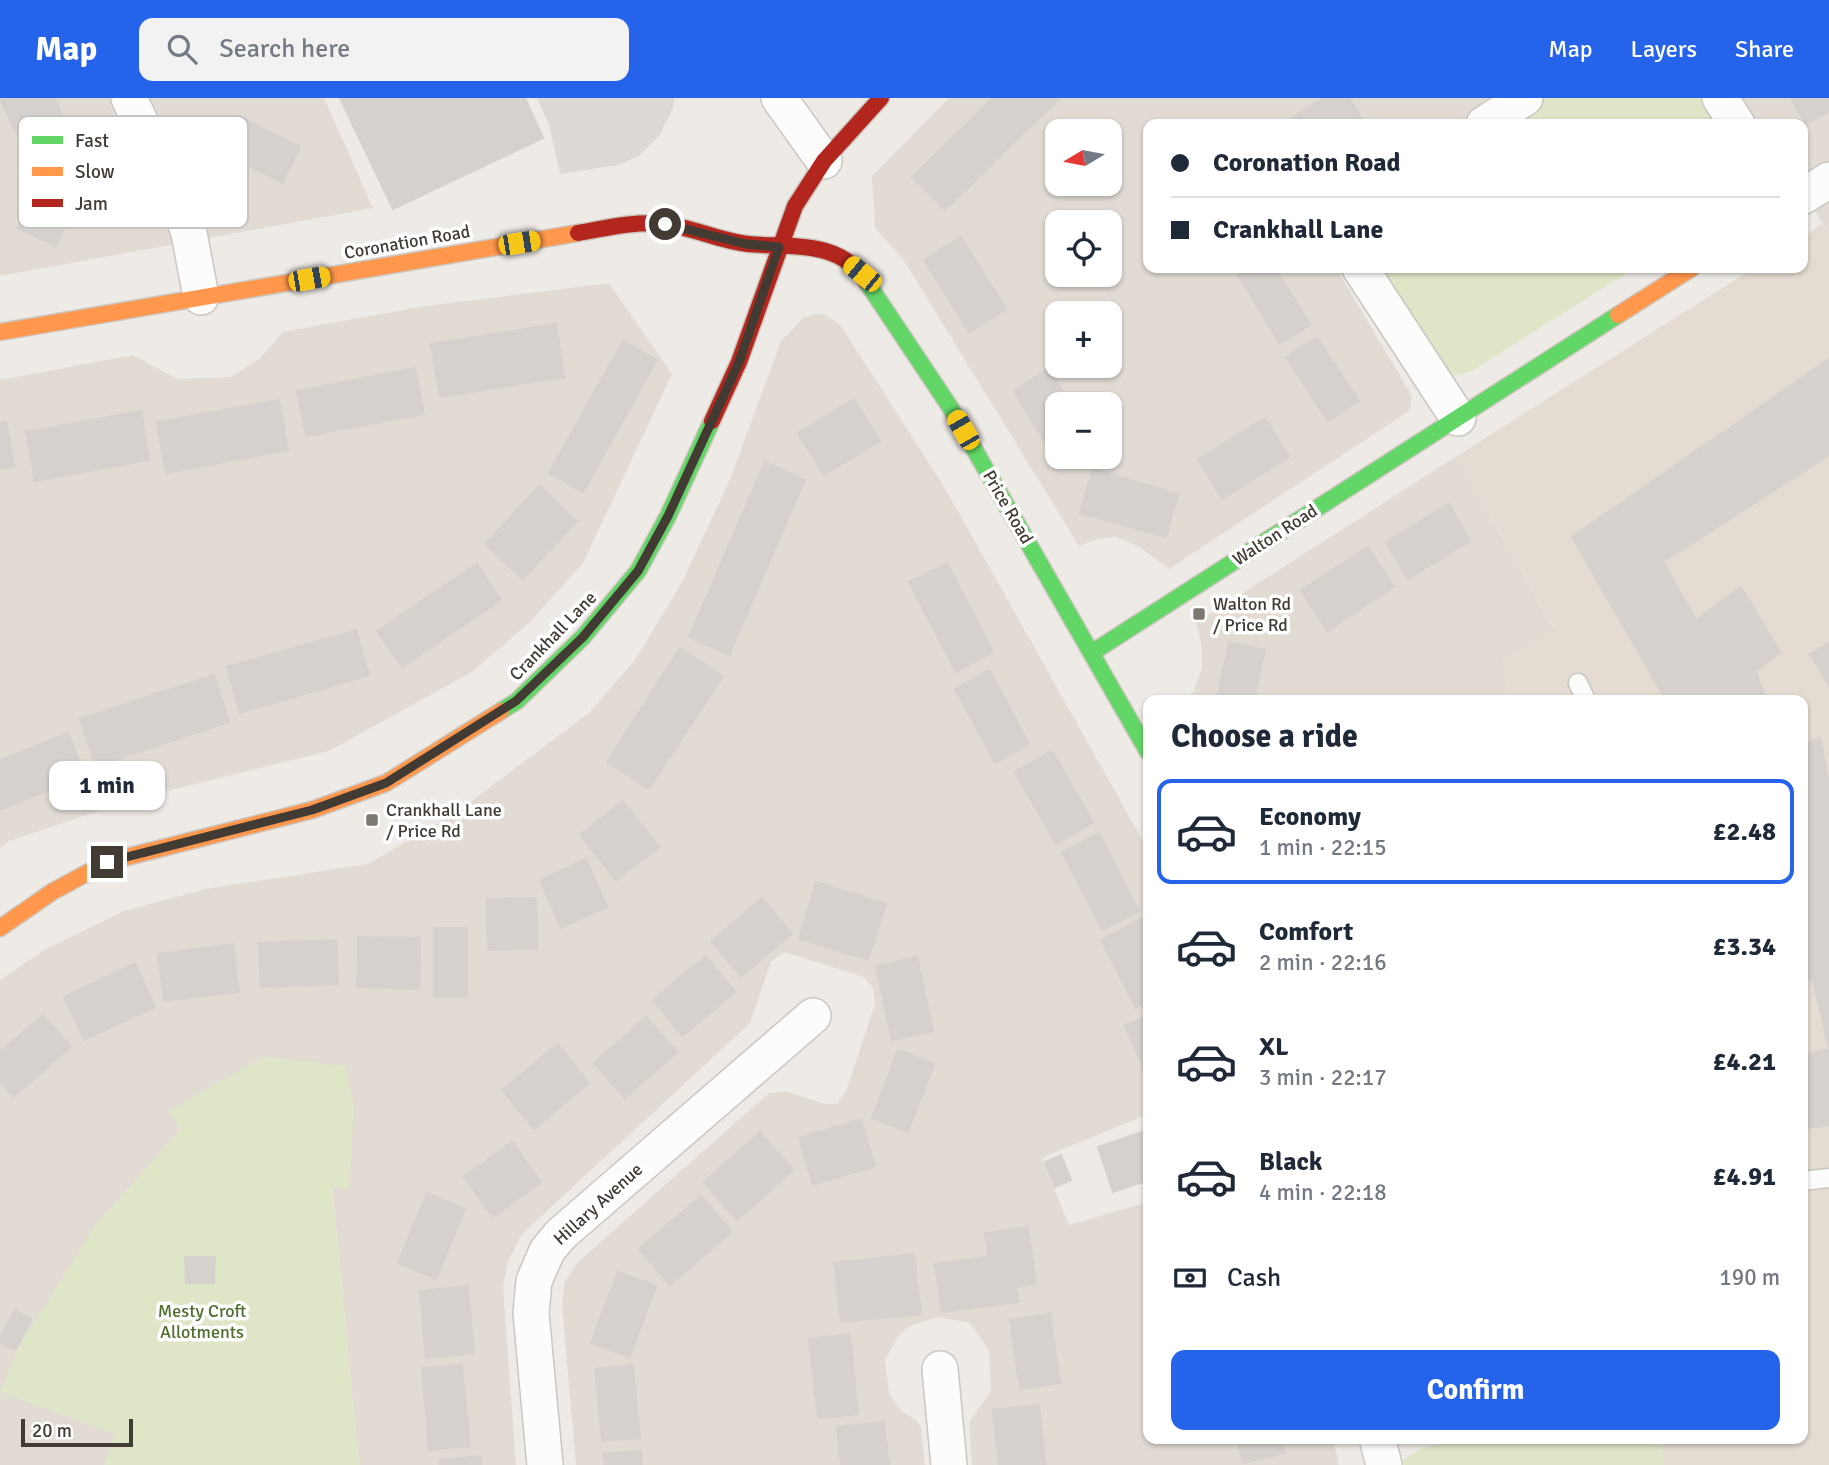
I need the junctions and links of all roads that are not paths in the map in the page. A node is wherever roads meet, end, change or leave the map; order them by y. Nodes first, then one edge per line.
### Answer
1 (129, 98) edge
2 (779, 98) edge
3 (881, 98) edge
4 (1525, 98) edge
5 (1720, 98) edge
6 (137, 116) edge
7 (1492, 119) edge
8 (1734, 119) edge
9 (824, 162) junction
10 (1829, 180) edge
11 (1808, 193) edge
12 (187, 228) edge
13 (779, 247) junction
14 (1363, 273) edge
15 (1684, 273) edge
16 (201, 297) junction
17 (0, 332) edge
18 (1458, 418) junction
19 (1093, 652) junction
20 (1578, 682) dead end
21 (1584, 695) edge
22 (1143, 743) edge
23 (0, 928) edge
24 (813, 1016) dead end
25 (1829, 1178) edge
26 (1808, 1180) edge
27 (940, 1369) dead end
28 (1379, 1444) edge
29 (545, 1465) edge
30 (949, 1465) edge
31 (1384, 1465) edge

1 - 6 street
2 - 9 street
3 - 9 street, Crankhall Lane
4 - 7 street
5 - 8 street
9 - 13 street, Crankhall Lane
10 - 11 street
12 - 16 street
13 - 16 street, Coronation Road
13 - 19 street, Price Road
13 - 23 street, Crankhall Lane
14 - 18 street
15 - 18 street, Walton Road
16 - 17 street, Coronation Road
18 - 19 street, Walton Road
19 - 22 street, Price Road
20 - 21 lane
24 - 29 street, Hillary Avenue
25 - 26 lane
27 - 30 street
28 - 31 street

